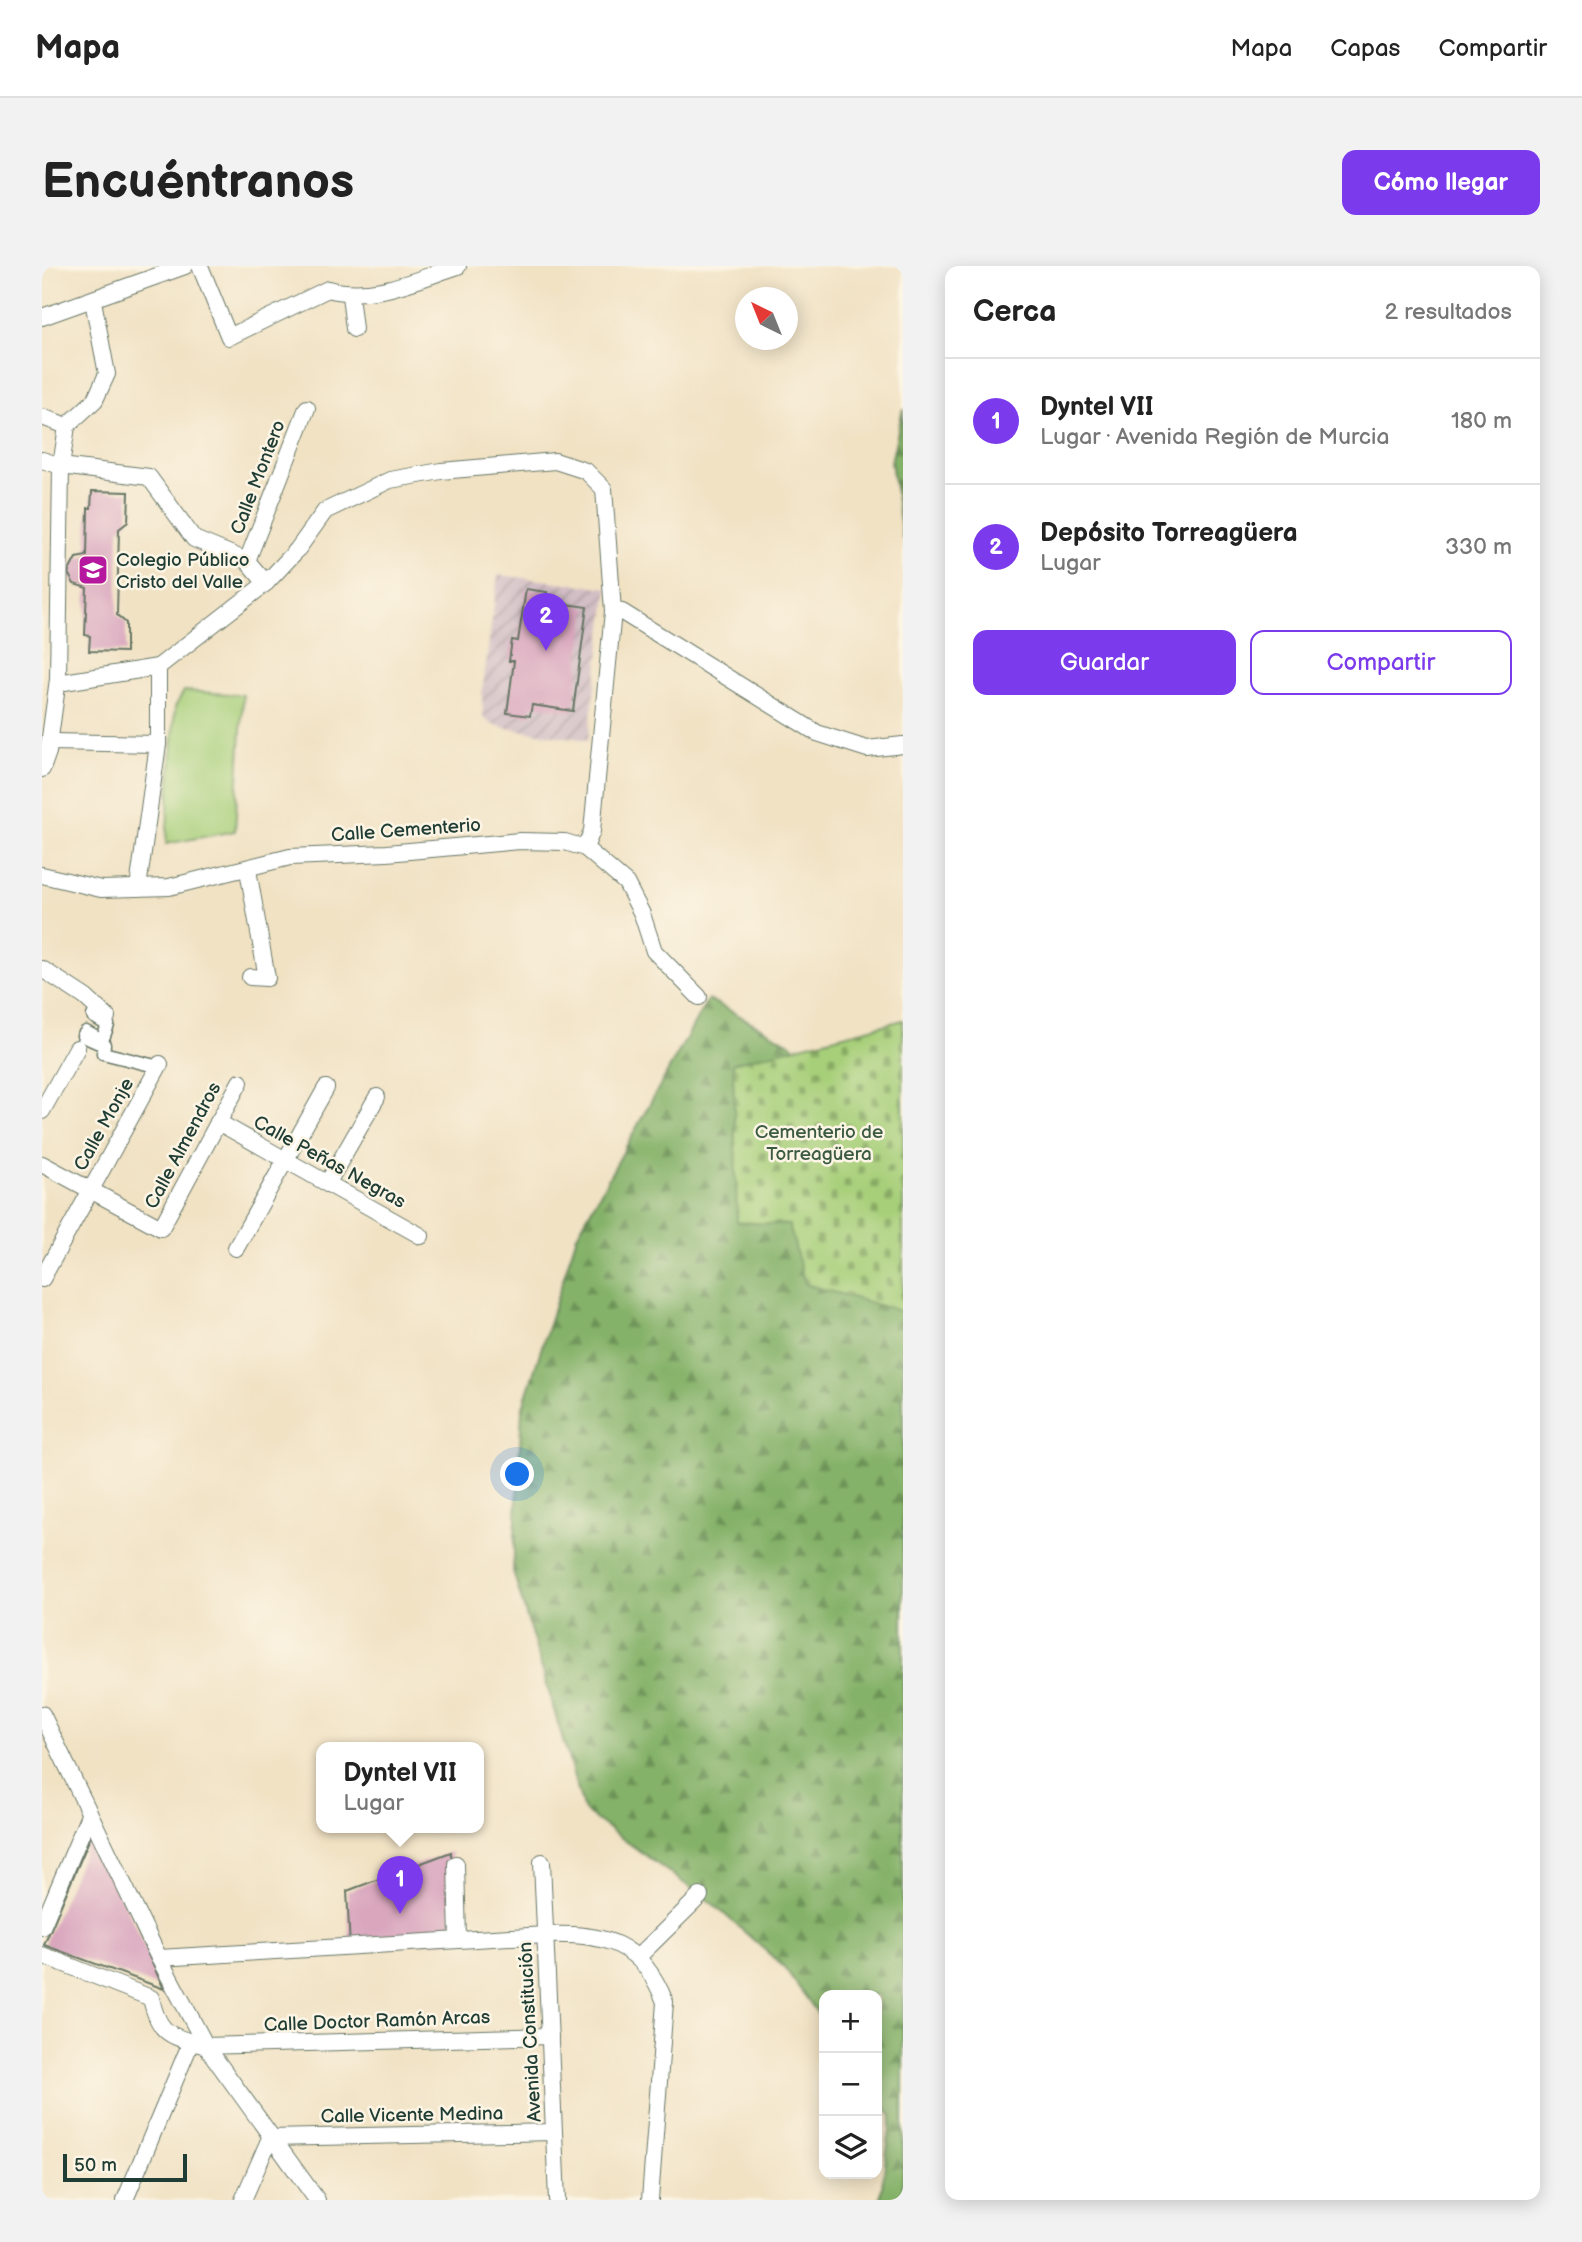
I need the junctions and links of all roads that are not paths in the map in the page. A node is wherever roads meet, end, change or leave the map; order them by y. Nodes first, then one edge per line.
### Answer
1 (185, 266) edge
2 (200, 266) edge
3 (458, 266) edge
4 (350, 295) junction
5 (93, 301) junction
6 (42, 317) edge
7 (354, 329) dead end
8 (307, 408) dead end
9 (42, 417) edge
10 (66, 426) junction
11 (42, 460) edge
12 (61, 466) junction
13 (247, 561) junction
14 (266, 583) junction
15 (613, 611) junction
16 (59, 621) junction
17 (42, 623) edge
18 (159, 667) junction
19 (58, 682) junction
20 (50, 742) junction
21 (158, 744) junction
22 (903, 745) edge
23 (42, 769) edge
24 (585, 848) junction
25 (248, 870) junction
26 (42, 875) edge
27 (138, 888) junction
28 (42, 969) edge
29 (250, 977) dead end
30 (699, 997) dead end
31 (107, 1017) joint
32 (77, 1048) dead end
33 (160, 1065) joint
34 (240, 1082) dead end
35 (326, 1087) dead end
36 (377, 1097) dead end
37 (42, 1111) edge
38 (218, 1122) junction
39 (286, 1160) junction
40 (42, 1164) edge
41 (327, 1184) junction
42 (91, 1190) junction
43 (421, 1236) dead end
44 (236, 1248) dead end
45 (42, 1279) edge
46 (42, 1714) edge
47 (89, 1815) junction
48 (542, 1862) dead end
49 (456, 1864) dead end
50 (701, 1896) dead end
51 (42, 1927) edge
52 (545, 1935) junction
53 (458, 1940) junction
54 (42, 1955) edge
55 (638, 1957) junction
56 (159, 1958) junction
57 (550, 2036) junction
58 (198, 2044) junction
59 (554, 2132) junction
60 (270, 2138) junction
61 (125, 2200) edge
62 (243, 2200) edge
63 (317, 2200) edge
64 (557, 2200) edge
65 (650, 2200) edge

1 - 5 street
2 - 4 street
3 - 4 street
4 - 7 street
5 - 6 street
5 - 10 street
8 - 13 street, Calle Montero
9 - 10 street
10 - 12 street
11 - 12 street
12 - 13 street
12 - 16 street
13 - 14 street
14 - 15 street
14 - 18 street
15 - 22 street
15 - 24 street
16 - 17 street
16 - 19 street
18 - 19 street
18 - 21 street
19 - 20 street
20 - 21 street
20 - 23 street
21 - 27 street
24 - 25 street, Calle Cementerio
24 - 30 street
25 - 27 street, Calle Cementerio
25 - 29 street
26 - 27 street, Calle Cementerio
28 - 31 street
31 - 33 street
32 - 37 street
33 - 42 street, Calle Monje
34 - 38 street, Calle Almendros
35 - 39 street
36 - 41 street
38 - 39 street, Calle Peñas Negras
38 - 42 street, Calle Almendros
39 - 41 street, Calle Peñas Negras
39 - 44 street
40 - 42 street
41 - 43 street, Calle Peñas Negras
42 - 45 street, Calle Monje
46 - 47 street
47 - 51 street
47 - 56 street
48 - 52 street, Avenida Constitución
49 - 53 street
50 - 55 street
52 - 53 street
52 - 55 street
52 - 57 street, Avenida Constitución
53 - 56 street
54 - 58 street
55 - 65 street
56 - 58 street
57 - 58 street, Calle Doctor Ramón Arcas
57 - 59 street, Avenida Constitución
58 - 60 street
58 - 61 street
59 - 60 street, Calle Vicente Medina
59 - 64 street, Avenida Constitución
60 - 62 street
60 - 63 street

